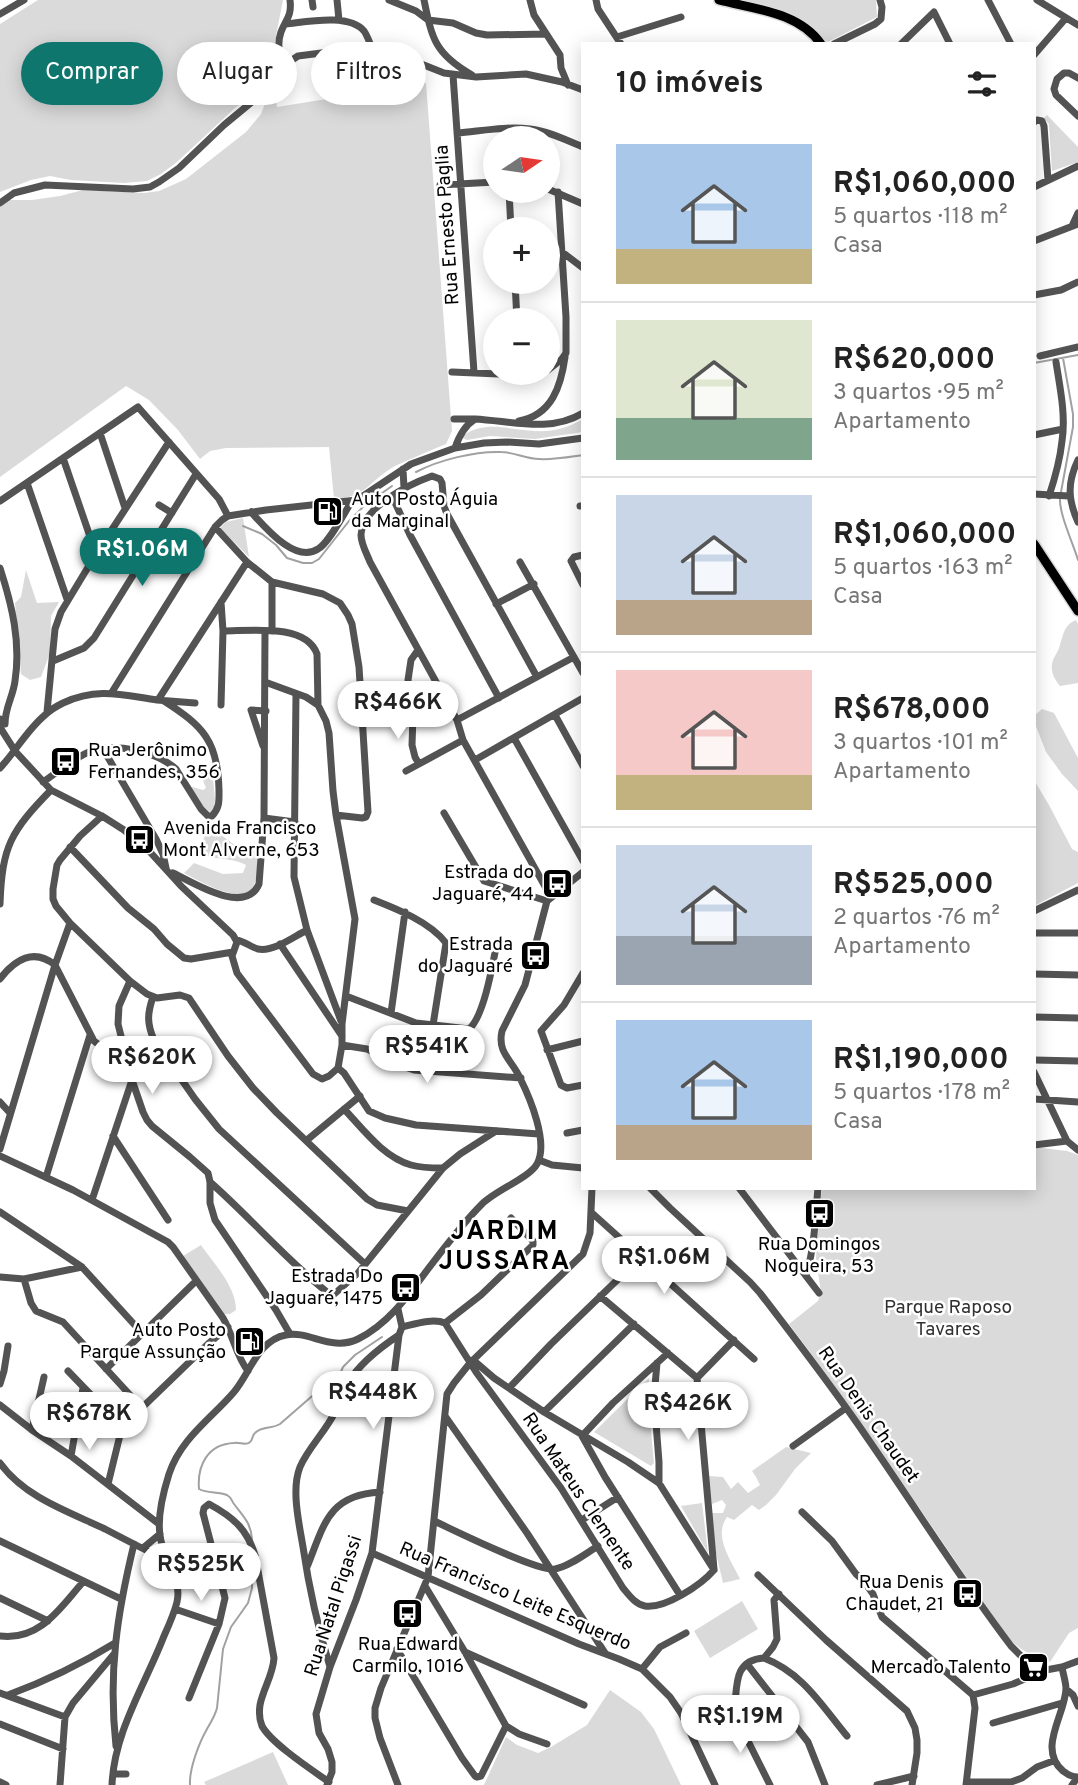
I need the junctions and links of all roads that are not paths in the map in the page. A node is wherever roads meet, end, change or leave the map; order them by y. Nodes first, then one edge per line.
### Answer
1 (24, 0) edge
2 (290, 0) edge
3 (337, 0) edge
4 (389, 0) edge
5 (424, 0) edge
6 (530, 0) edge
7 (596, 0) edge
8 (719, 0) edge
9 (880, 0) edge
10 (988, 0) edge
11 (1037, 0) edge
12 (0, 14) edge
13 (681, 17) dead end
14 (1066, 18) junction
15 (339, 20) junction
16 (428, 20) junction
17 (286, 24) junction
18 (1078, 25) edge
19 (546, 34) junction
20 (619, 41) edge
21 (279, 42) edge
22 (369, 42) edge
23 (819, 42) edge
24 (838, 42) edge
25 (903, 42) edge
26 (949, 42) edge
27 (1010, 42) edge
28 (1036, 53) edge
29 (426, 66) edge
30 (453, 75) junction
31 (475, 77) junction
32 (1078, 78) edge
33 (568, 85) junction
34 (581, 89) edge
35 (248, 105) edge
36 (1078, 116) edge
37 (1036, 121) edge
38 (457, 133) junction
39 (581, 146) edge
40 (1078, 166) edge
41 (1048, 180) junction
42 (483, 183) edge
43 (461, 184) junction
44 (440, 185) dead end
45 (1036, 186) edge
46 (560, 193) edge
47 (0, 203) edge
48 (559, 203) edge
49 (581, 203) edge
50 (1078, 213) edge
51 (1075, 225) edge
52 (1036, 240) edge
53 (562, 251) junction
54 (581, 266) edge
55 (1078, 282) edge
56 (1036, 295) edge
57 (1078, 347) edge
58 (566, 352) junction
59 (1040, 356) dead end
60 (560, 360) edge
61 (1056, 362) dead end
62 (452, 372) dead end
63 (474, 372) junction
64 (483, 372) edge
65 (581, 413) edge
66 (454, 419) dead end
67 (475, 419) junction
68 (512, 422) junction
69 (1063, 429) junction
70 (100, 433) junction
71 (1036, 435) edge
72 (581, 438) edge
73 (169, 442) junction
74 (455, 448) junction
75 (63, 458) junction
76 (1078, 460) edge
77 (403, 472) junction
78 (196, 474) junction
79 (27, 483) junction
80 (404, 486) junction
81 (1036, 495) edge
82 (393, 496) junction
83 (1060, 496) junction
84 (0, 501) edge
85 (352, 501) junction
86 (159, 505) dead end
87 (125, 508) junction
88 (251, 512) junction
89 (172, 513) junction
90 (228, 516) junction
91 (1078, 522) edge
92 (215, 527) junction
93 (1036, 547) edge
94 (96, 554) junction
95 (581, 556) edge
96 (247, 562) junction
97 (522, 565) dead end
98 (0, 568) edge
99 (2, 579) edge
100 (581, 581) edge
101 (272, 582) junction
102 (534, 584) junction
103 (67, 599) junction
104 (221, 602) junction
105 (496, 604) junction
106 (1078, 611) edge
107 (223, 631) junction
108 (269, 631) junction
109 (418, 650) junction
110 (574, 657) junction
111 (53, 661) junction
112 (581, 669) edge
113 (537, 677) junction
114 (265, 682) junction
115 (112, 692) junction
116 (296, 694) junction
117 (499, 698) junction
118 (581, 699) edge
119 (161, 700) junction
120 (195, 704) dead end
121 (221, 705) dead end
122 (318, 705) junction
123 (265, 711) junction
124 (47, 712) junction
125 (1, 715) edge
126 (555, 715) junction
127 (457, 720) junction
128 (2, 736) edge
129 (514, 738) junction
130 (463, 740) junction
131 (103, 749) junction
132 (15, 751) junction
133 (265, 753) junction
134 (475, 760) junction
135 (581, 762) edge
136 (419, 764) junction
137 (0, 768) edge
138 (406, 771) dead end
139 (43, 782) junction
140 (51, 790) junction
141 (444, 813) dead end
142 (336, 815) junction
143 (102, 816) junction
144 (264, 818) junction
145 (295, 822) junction
146 (70, 847) junction
147 (581, 857) edge
148 (167, 871) junction
149 (581, 874) edge
150 (1078, 890) edge
151 (549, 899) junction
152 (374, 900) dead end
153 (0, 904) edge
154 (1036, 910) edge
155 (405, 912) junction
156 (70, 923) junction
157 (307, 930) junction
158 (1036, 933) edge
159 (1078, 933) edge
160 (236, 940) junction
161 (497, 942) dead end
162 (280, 944) junction
163 (233, 952) junction
164 (55, 965) junction
165 (1036, 972) edge
166 (1078, 975) edge
167 (581, 976) edge
168 (0, 978) edge
169 (130, 981) junction
170 (346, 996) junction
171 (153, 997) junction
172 (391, 1013) junction
173 (1036, 1017) edge
174 (1078, 1018) edge
175 (342, 1024) junction
176 (433, 1025) junction
177 (90, 1035) junction
178 (342, 1036) junction
179 (581, 1042) edge
180 (342, 1045) junction
181 (124, 1050) junction
182 (547, 1050) junction
183 (1036, 1060) edge
184 (1078, 1061) edge
185 (338, 1068) junction
186 (428, 1071) junction
187 (1036, 1076) edge
188 (520, 1078) junction
189 (132, 1080) junction
190 (581, 1085) edge
191 (360, 1096) junction
192 (1036, 1099) edge
193 (1048, 1100) junction
194 (0, 1102) edge
195 (1078, 1102) edge
196 (344, 1109) junction
197 (10, 1112) junction
198 (581, 1130) edge
199 (496, 1131) junction
200 (566, 1133) dead end
201 (539, 1134) junction
202 (113, 1136) junction
203 (307, 1140) junction
204 (1067, 1140) junction
205 (1036, 1145) edge
206 (0, 1149) edge
207 (1078, 1150) edge
208 (0, 1156) edge
209 (539, 1160) junction
210 (443, 1168) junction
211 (581, 1168) edge
212 (46, 1177) junction
213 (210, 1182) junction
214 (592, 1190) edge
215 (652, 1190) edge
216 (741, 1190) edge
217 (816, 1190) edge
218 (92, 1200) junction
219 (408, 1211) junction
220 (0, 1212) edge
221 (592, 1213) junction
222 (511, 1217) dead end
223 (168, 1220) dead end
224 (641, 1257) junction
225 (365, 1264) junction
226 (82, 1267) junction
227 (806, 1275) junction
228 (0, 1277) edge
229 (24, 1279) junction
230 (196, 1281) junction
231 (819, 1293) dead end
232 (600, 1296) junction
233 (398, 1309) junction
234 (445, 1323) junction
235 (634, 1324) junction
236 (228, 1327) junction
237 (400, 1331) junction
238 (142, 1334) junction
239 (290, 1334) junction
240 (734, 1340) junction
241 (8, 1346) dead end
242 (668, 1353) junction
243 (754, 1359) dead end
244 (472, 1362) junction
245 (657, 1363) junction
246 (106, 1368) junction
247 (68, 1371) dead end
248 (248, 1371) junction
249 (44, 1377) dead end
250 (697, 1378) junction
251 (0, 1384) edge
252 (507, 1387) junction
253 (83, 1388) junction
254 (494, 1398) junction
255 (0, 1405) edge
256 (142, 1408) junction
257 (846, 1408) junction
258 (544, 1412) junction
259 (445, 1416) junction
260 (122, 1427) junction
261 (32, 1430) junction
262 (582, 1436) junction
263 (793, 1446) dead end
264 (71, 1456) junction
265 (0, 1463) edge
266 (659, 1483) junction
267 (108, 1484) junction
268 (380, 1493) junction
269 (618, 1497) junction
270 (802, 1511) dead end
271 (582, 1520) junction
272 (434, 1521) junction
273 (159, 1524) junction
274 (160, 1534) junction
275 (0, 1541) edge
276 (134, 1544) junction
277 (598, 1546) junction
278 (143, 1548) junction
279 (164, 1552) junction
280 (372, 1553) junction
281 (154, 1554) junction
282 (169, 1561) junction
283 (550, 1569) junction
284 (305, 1570) junction
285 (714, 1570) junction
286 (758, 1575) dead end
287 (428, 1577) junction
288 (83, 1582) junction
289 (425, 1586) junction
290 (779, 1594) junction
291 (680, 1595) junction
292 (0, 1598) edge
293 (121, 1599) junction
294 (175, 1609) junction
295 (48, 1622) junction
296 (219, 1624) junction
297 (686, 1633) dead end
298 (0, 1636) edge
299 (115, 1643) junction
300 (397, 1648) junction
301 (464, 1652) junction
302 (115, 1653) junction
303 (605, 1653) junction
304 (764, 1658) junction
305 (1078, 1661) edge
306 (747, 1664) junction
307 (330, 1667) junction
308 (1062, 1667) junction
309 (642, 1669) junction
310 (1046, 1670) junction
311 (1066, 1689) junction
312 (4, 1694) edge
313 (974, 1695) junction
314 (189, 1698) dead end
315 (1062, 1703) junction
316 (584, 1705) dead end
317 (1078, 1706) edge
318 (681, 1713) junction
319 (734, 1713) junction
320 (65, 1717) junction
321 (993, 1723) dead end
322 (0, 1724) edge
323 (506, 1726) junction
324 (847, 1737) dead end
325 (547, 1744) dead end
326 (63, 1749) junction
327 (117, 1750) junction
328 (1054, 1761) junction
329 (113, 1774) junction
330 (126, 1774) dead end
331 (1078, 1777) edge
332 (913, 1781) edge
333 (0, 1782) edge
334 (328, 1783) edge
335 (395, 1783) edge
336 (967, 1784) edge
337 (6, 1785) edge
338 (60, 1785) edge
339 (112, 1785) edge
340 (715, 1785) edge
341 (770, 1785) edge
342 (823, 1785) edge
343 (877, 1785) edge
344 (1072, 1785) edge

1 - 12 street
2 - 17 street
3 - 15 street
4 - 16 street
5 - 16 street
6 - 19 street
7 - 20 street
8 - 23 main road
9 - 24 street
10 - 27 street
11 - 14 street
13 - 20 street
14 - 18 street
14 - 28 street
15 - 17 street
15 - 22 street
16 - 19 street
16 - 31 street
17 - 21 street
19 - 33 street
25 - 26 street
29 - 30 street
30 - 31 street
30 - 38 street, Rua Ernesto Paglia
31 - 33 street
32 - 36 street
33 - 34 street
35 - 47 street
37 - 41 street
38 - 39 street
38 - 43 street, Rua Ernesto Paglia
40 - 41 street
41 - 45 street
42 - 43 street
43 - 44 street
43 - 63 street, Rua Ernesto Paglia
46 - 49 street
48 - 53 street
50 - 51 street
51 - 52 street
53 - 54 street
53 - 58 street
55 - 56 street
57 - 59 street
58 - 60 street
58 - 68 street
61 - 69 street
62 - 63 street
63 - 64 street
65 - 68 street
66 - 67 street
67 - 68 street
67 - 74 street
69 - 71 street
69 - 83 street
70 - 73 street
70 - 75 street
70 - 87 street
72 - 74 street
73 - 78 street
73 - 87 street
74 - 77 street
75 - 79 street
75 - 94 street
76 - 83 street
77 - 80 street
77 - 85 street
78 - 89 street
78 - 90 street
79 - 84 street
79 - 103 street
80 - 82 street
80 - 105 street
81 - 83 street
82 - 109 street
82 - 117 street
83 - 91 street
85 - 88 street
85 - 88 street
86 - 89 street
87 - 94 street
88 - 90 street
89 - 111 street
90 - 92 street
92 - 96 street
92 - 115 street
93 - 106 main road
94 - 103 street
95 - 100 street
96 - 101 street
96 - 104 street
97 - 102 street
98 - 99 street
99 - 125 street
101 - 108 street
101 - 142 street
102 - 105 street
102 - 110 street
103 - 111 street
104 - 107 street
104 - 119 street
105 - 113 street
107 - 108 street
107 - 121 street
108 - 114 street
108 - 122 street
109 - 127 street
109 - 136 street
110 - 112 street
110 - 113 street
111 - 124 street
113 - 117 street
114 - 116 street
114 - 123 street
115 - 119 street
115 - 124 street
116 - 122 street
116 - 145 street
117 - 127 street
118 - 126 street
119 - 120 street
119 - 131 street
122 - 142 street
123 - 133 street
123 - 133 street
124 - 132 street
125 - 128 street
126 - 129 street
126 - 135 street
127 - 130 street
128 - 132 street
129 - 134 street
129 - 147 street
130 - 134 street
130 - 136 street
131 - 139 street
131 - 148 street
132 - 137 street
132 - 139 street
133 - 144 street
134 - 151 street
136 - 138 street
139 - 140 street
140 - 143 street
140 - 153 street
141 - 151 street
142 - 170 street
143 - 146 street
143 - 148 street
144 - 145 street
144 - 148 street
145 - 157 street
146 - 156 street
146 - 163 street
148 - 160 street
149 - 151 street
150 - 154 street
151 - 188 street
152 - 155 street
155 - 172 street
155 - 176 street
156 - 164 street
156 - 169 street
157 - 162 street
157 - 175 street
158 - 159 street
160 - 162 street
160 - 163 street
161 - 176 street
162 - 178 street
163 - 185 street
164 - 168 street
164 - 177 street
164 - 197 street
165 - 166 street
167 - 182 street
169 - 171 street
169 - 181 street
170 - 172 street
170 - 175 street
171 - 203 street
171 - 225 street
172 - 176 street
173 - 174 street
175 - 178 street
176 - 186 street
177 - 181 street
177 - 212 street
178 - 180 street
179 - 182 street
180 - 185 street
180 - 186 street
181 - 189 street
182 - 190 street
183 - 184 street
185 - 191 street
186 - 188 street
187 - 193 street
188 - 201 street
189 - 202 street
189 - 213 street
191 - 196 street
191 - 199 street
192 - 193 street
193 - 195 street
193 - 204 street
194 - 197 street
196 - 203 street
196 - 210 street
197 - 206 street
198 - 200 street
199 - 201 street
199 - 210 street
201 - 209 street
202 - 218 street
202 - 223 street
203 - 219 street
204 - 205 street
204 - 207 street
208 - 212 street
209 - 211 street
209 - 233 street
210 - 219 street
212 - 218 street
213 - 225 street
213 - 239 street
214 - 221 street
215 - 257 street, Rua Denis Chaudet
216 - 227 street
217 - 227 street
218 - 230 street
219 - 225 street
220 - 226 street
221 - 224 street
221 - 244 street
222 - 234 street
224 - 232 street
224 - 240 street
226 - 229 street
226 - 238 street
227 - 231 street
228 - 229 street
229 - 246 street
230 - 236 street
230 - 238 street
232 - 235 street
232 - 252 street
233 - 237 street, Rua Natal Pigassi
233 - 239 street
234 - 237 street
234 - 244 street, Rua Mateus Clemente
235 - 242 street
235 - 258 street
236 - 248 street
236 - 256 street
237 - 268 street, Rua Natal Pigassi
237 - 284 street
238 - 246 street
239 - 248 street
240 - 243 street
240 - 250 street
241 - 251 street
242 - 245 street
242 - 250 street
244 - 252 street
244 - 254 street, Rua Mateus Clemente
244 - 259 street
245 - 262 street
245 - 266 street
246 - 256 street
247 - 253 street
248 - 273 street
249 - 261 street
250 - 285 street
252 - 254 street
252 - 258 street
253 - 260 street
253 - 264 street
254 - 271 street, Rua Mateus Clemente
255 - 261 street
256 - 260 street
257 - 263 street
257 - 310 street, Rua Denis Chaudet
258 - 262 street
259 - 272 street
259 - 283 street
260 - 267 street
261 - 264 street
262 - 266 street
262 - 269 street
264 - 267 street
265 - 276 street
266 - 285 street
267 - 273 street
268 - 280 street, Rua Natal Pigassi
268 - 284 street
269 - 271 street
269 - 291 street
270 - 313 street
271 - 277 street, Rua Mateus Clemente
272 - 283 street
272 - 287 street
273 - 274 street
274 - 278 street
274 - 279 street
275 - 288 street
276 - 278 street
276 - 293 street
277 - 283 street
277 - 291 street, Rua Mateus Clemente
278 - 281 street
279 - 281 street
279 - 282 street
280 - 287 street, Rua Francisco Leite Esquerdo
280 - 307 street, Rua Natal Pigassi
281 - 282 street
282 - 294 street
283 - 303 street
284 - 307 street
285 - 291 street, Rua Mateus Clemente
286 - 290 street
287 - 289 street
287 - 303 street, Rua Francisco Leite Esquerdo
288 - 293 street
288 - 295 street
289 - 300 street
289 - 301 street
290 - 304 street
290 - 332 street
292 - 295 street
293 - 299 street
294 - 296 street
294 - 327 street
295 - 298 street
296 - 314 street
296 - 334 street
297 - 309 street
299 - 302 street
299 - 312 street
300 - 323 street
300 - 335 street
301 - 316 street
301 - 323 street
302 - 320 street
302 - 327 street
303 - 309 street, Rua Francisco Leite Esquerdo
304 - 306 street
304 - 324 street
305 - 308 street
306 - 319 street
306 - 342 street
307 - 334 street, Rua Natal Pigassi
308 - 310 street
308 - 311 street
309 - 318 street, Rua Francisco Leite Esquerdo
310 - 313 street
311 - 315 street
311 - 317 street
312 - 320 street
313 - 336 street
315 - 321 street
315 - 328 street
318 - 319 street
318 - 340 street, Rua Francisco Leite Esquerdo
319 - 341 street
320 - 326 street
322 - 326 street
323 - 325 street
326 - 338 street
327 - 329 street
328 - 331 street
328 - 336 street
329 - 330 street
329 - 339 street
331 - 344 street
332 - 343 street
333 - 337 street

